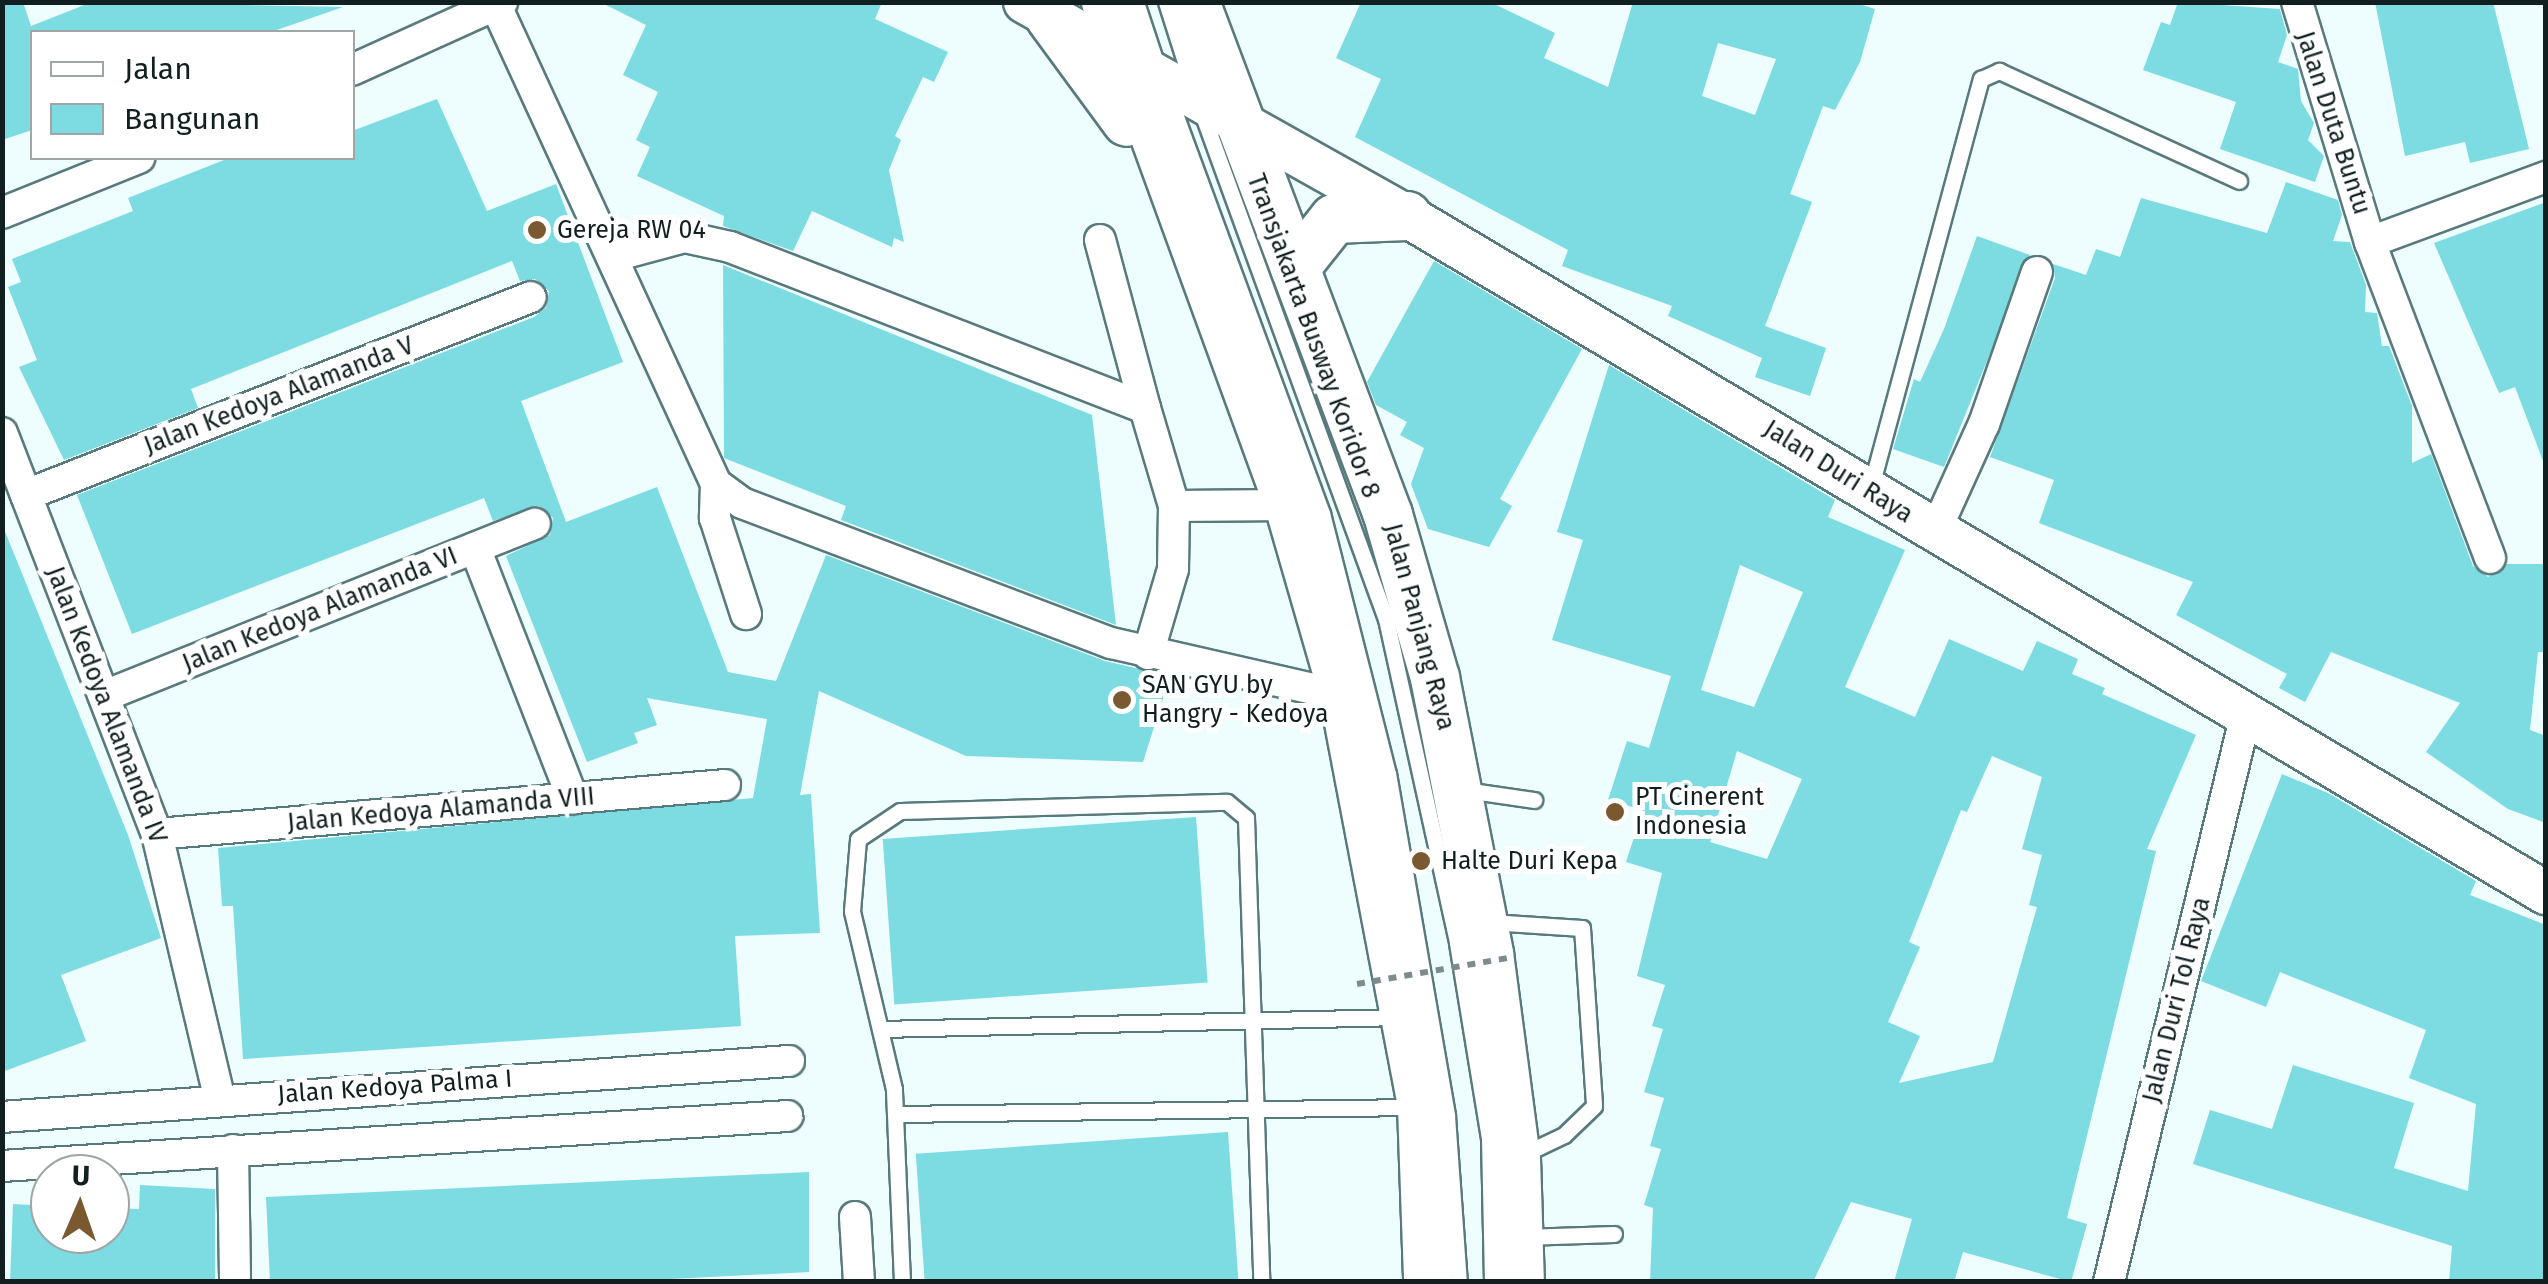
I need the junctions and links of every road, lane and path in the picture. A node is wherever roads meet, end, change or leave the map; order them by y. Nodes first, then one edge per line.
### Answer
1 (1106, 2) edge
2 (1136, 2) edge
3 (1166, 2) edge
4 (1195, 2) edge
5 (2297, 2) edge
6 (499, 5) edge
7 (1038, 10) edge
8 (355, 69) edge
9 (1161, 79) junction
10 (1238, 122) junction
11 (134, 160) edge
12 (2546, 177) edge
13 (2239, 182) dead end
14 (2, 213) edge
15 (1408, 216) junction
16 (1186, 219) junction
17 (1100, 240) dead end
18 (2370, 242) junction
19 (614, 256) junction
20 (1295, 268) junction
21 (2037, 272) dead end
22 (531, 297) dead end
23 (1145, 408) junction
24 (2, 433) edge
25 (716, 484) junction
26 (1870, 488) junction
27 (26, 494) junction
28 (1174, 506) junction
29 (1289, 506) junction
30 (535, 524) dead end
31 (1934, 534) junction
32 (475, 548) junction
33 (2490, 558) dead end
34 (746, 614) dead end
35 (1148, 654) junction
36 (104, 696) junction
37 (1344, 696) junction
38 (2245, 718) junction
39 (725, 785) dead end
40 (1462, 790) junction
41 (574, 799) junction
42 (1534, 800) dead end
43 (158, 834) junction
44 (2546, 893) edge
45 (1498, 939) junction
46 (1357, 984) dead end
47 (1408, 1016) junction
48 (1252, 1022) junction
49 (880, 1028) junction
50 (788, 1061) dead end
51 (500, 1080) junction
52 (220, 1100) junction
53 (1422, 1106) junction
54 (1254, 1109) junction
55 (896, 1114) junction
56 (787, 1116) dead end
57 (2, 1117) edge
58 (502, 1134) junction
59 (233, 1150) junction
60 (1516, 1158) junction
61 (2, 1166) edge
62 (855, 1217) dead end
63 (1614, 1234) dead end
64 (1519, 1259) edge
65 (235, 1282) edge
66 (859, 1282) edge
67 (902, 1282) edge
68 (1261, 1282) edge
69 (1428, 1282) edge
70 (1459, 1282) edge
71 (1492, 1282) edge
72 (2109, 1282) edge

1 - 9 main road
2 - 9 lane, Transjakarta Busway Koridor 8
3 - 9 lane, Transjakarta Busway Koridor 8
4 - 10 main road, Jalan Panjang Raya
5 - 18 street, Jalan Duta Buntu
6 - 8 street
6 - 19 street
7 - 9 street, Jalan Duri Raya
7 - 16 main road
9 - 10 street, Jalan Duri Raya
9 - 16 main road
9 - 70 lane, Transjakarta Busway Koridor 8
9 - 71 lane, Transjakarta Busway Koridor 8
10 - 15 street, Jalan Duri Raya
10 - 20 main road, Jalan Panjang Raya
11 - 14 street
12 - 18 street
13 - 26 lane
15 - 20 main road
15 - 26 street, Jalan Duri Raya
16 - 29 main road
17 - 23 street
18 - 33 street, Jalan Duta Buntu
19 - 23 street
19 - 25 street
20 - 40 main road, Jalan Panjang Raya
21 - 31 street
22 - 27 street, Jalan Kedoya Alamanda V
23 - 28 street
24 - 27 street, Jalan Kedoya Alamanda IV
25 - 34 street
25 - 35 street
26 - 31 street, Jalan Duri Raya
27 - 36 street, Jalan Kedoya Alamanda IV
28 - 29 street
28 - 35 street
29 - 37 main road
30 - 32 street, Jalan Kedoya Alamanda VI
31 - 38 street, Jalan Duri Raya
32 - 36 street, Jalan Kedoya Alamanda VI
32 - 41 street
35 - 37 street
36 - 43 street, Jalan Kedoya Alamanda IV
37 - 47 main road
38 - 44 street, Jalan Duri Raya
38 - 72 street, Jalan Duri Tol Raya
39 - 41 street, Jalan Kedoya Alamanda VIII
40 - 42 lane
40 - 45 main road, Jalan Panjang Raya
41 - 43 street, Jalan Kedoya Alamanda VIII
43 - 52 street, Jalan Kedoya Alamanda IV
45 - 46 path, bridge
45 - 60 main road, Jalan Panjang Raya
45 - 60 lane
47 - 48 lane
47 - 53 main road
48 - 49 lane
48 - 49 lane
48 - 54 lane
49 - 55 lane
50 - 51 street, Jalan Kedoya Palma I
51 - 52 street, Jalan Kedoya Palma I
51 - 58 street
52 - 57 street, Jalan Kedoya Palma I
53 - 54 lane
53 - 69 main road
54 - 55 lane
54 - 68 lane
55 - 67 lane
56 - 58 street, Jalan Kedoya Palma I
58 - 59 street, Jalan Kedoya Palma I
59 - 61 street, Jalan Kedoya Palma I
59 - 65 street
60 - 64 main road, Jalan Panjang Raya
62 - 66 street
63 - 64 lane

